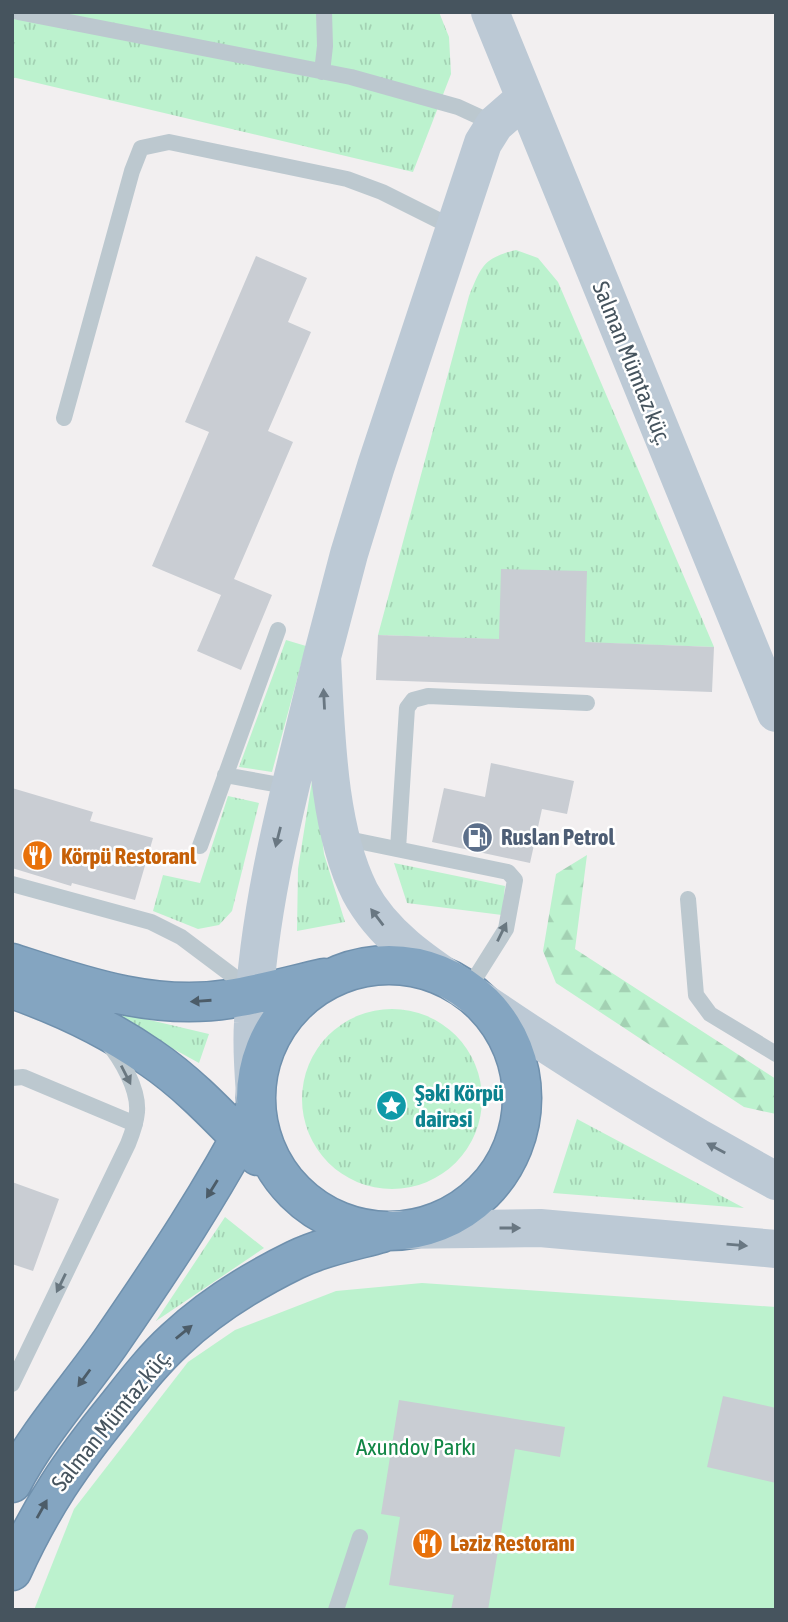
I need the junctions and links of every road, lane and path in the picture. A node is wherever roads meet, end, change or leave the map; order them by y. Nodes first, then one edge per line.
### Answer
1 (18, 12) edge
2 (324, 12) edge
3 (490, 12) edge
4 (322, 72) junction
5 (524, 98) junction
6 (495, 124) junction
7 (456, 229) junction
8 (64, 418) dead end
9 (278, 630) dead end
10 (322, 657) junction
11 (587, 703) dead end
12 (776, 713) edge
13 (225, 775) junction
14 (291, 787) junction
15 (341, 837) junction
16 (200, 846) dead end
17 (398, 849) junction
18 (12, 884) edge
19 (688, 899) dead end
20 (340, 974) junction
21 (16, 978) edge
22 (467, 991) junction
23 (254, 993) junction
24 (87, 1019) junction
25 (776, 1054) edge
26 (12, 1078) edge
27 (248, 1123) junction
28 (135, 1124) junction
29 (776, 1181) edge
30 (393, 1230) junction
31 (776, 1249) edge
32 (12, 1384) edge
33 (12, 1483) edge
34 (360, 1537) dead end
35 (12, 1571) edge
36 (336, 1610) edge

1 - 4 lane
2 - 4 lane
3 - 5 street, Salman Mümtaz küç.
4 - 6 lane
5 - 6 street
5 - 12 street, Salman Mümtaz küç.
6 - 7 street
7 - 8 lane
7 - 10 street
9 - 13 lane
10 - 14 street
15 -> 10 street
11 - 17 lane
13 - 14 lane
13 - 16 lane
14 -> 23 street
15 - 17 lane
22 -> 15 street
22 -> 17 lane
18 - 23 lane
19 - 25 lane
20 - 22 highway
20 - 23 highway
20 - 27 highway
23 -> 21 highway
21 - 24 highway
29 -> 22 street
22 - 30 highway
23 - 27 street
24 - 27 highway
24 -> 28 lane
26 - 28 lane
27 - 30 highway
27 -> 33 highway
28 -> 32 lane
30 -> 31 street
35 -> 30 highway, Salman Mümtaz küç.
34 - 36 lane

